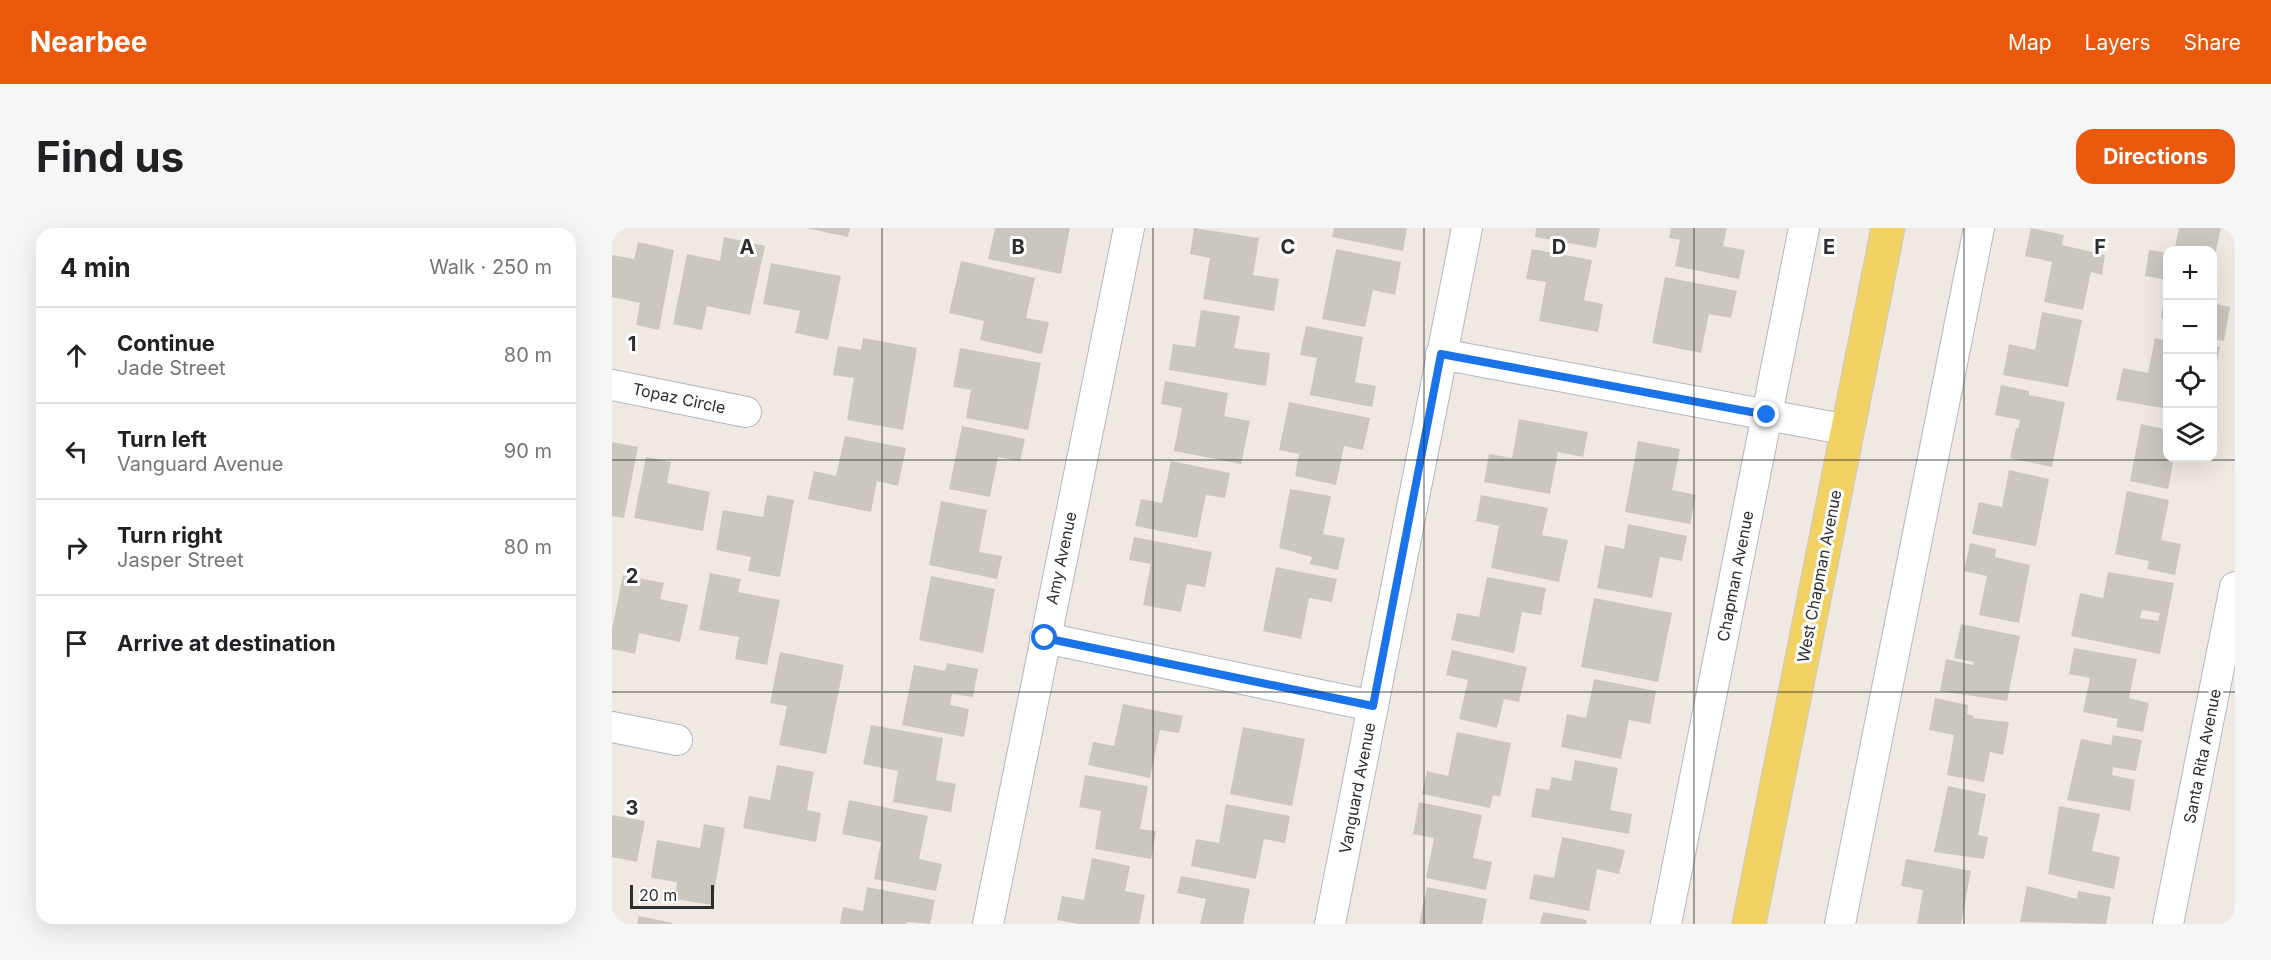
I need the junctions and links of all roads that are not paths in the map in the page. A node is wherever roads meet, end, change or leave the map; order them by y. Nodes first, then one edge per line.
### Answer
1 (1129, 228) edge
2 (1467, 228) edge
3 (1804, 228) edge
4 (1888, 228) edge
5 (1978, 228) edge
6 (1441, 354) junction
7 (612, 385) edge
8 (746, 412) dead end
9 (1767, 415) junction
10 (1848, 430) junction
11 (2235, 587) edge
12 (1045, 638) junction
13 (2224, 697) edge
14 (1373, 706) junction
15 (612, 727) edge
16 (677, 740) dead end
17 (987, 924) edge
18 (1330, 924) edge
19 (1666, 924) edge
20 (1749, 924) edge
21 (1840, 924) edge
22 (2168, 924) edge

1 - 12 street, Amy Avenue
2 - 6 street, Vanguard Avenue
3 - 9 street, Chapman Avenue
4 - 10 main road, West Chapman Avenue
5 - 21 street
6 - 9 street
6 - 14 street, Vanguard Avenue
7 - 8 street, Topaz Circle
9 - 10 street
9 - 19 street, Chapman Avenue
10 - 20 main road, West Chapman Avenue
11 - 13 street, Santa Rita Avenue
12 - 14 street
12 - 17 street, Amy Avenue
13 - 22 street, Santa Rita Avenue
14 - 18 street, Vanguard Avenue
15 - 16 street

